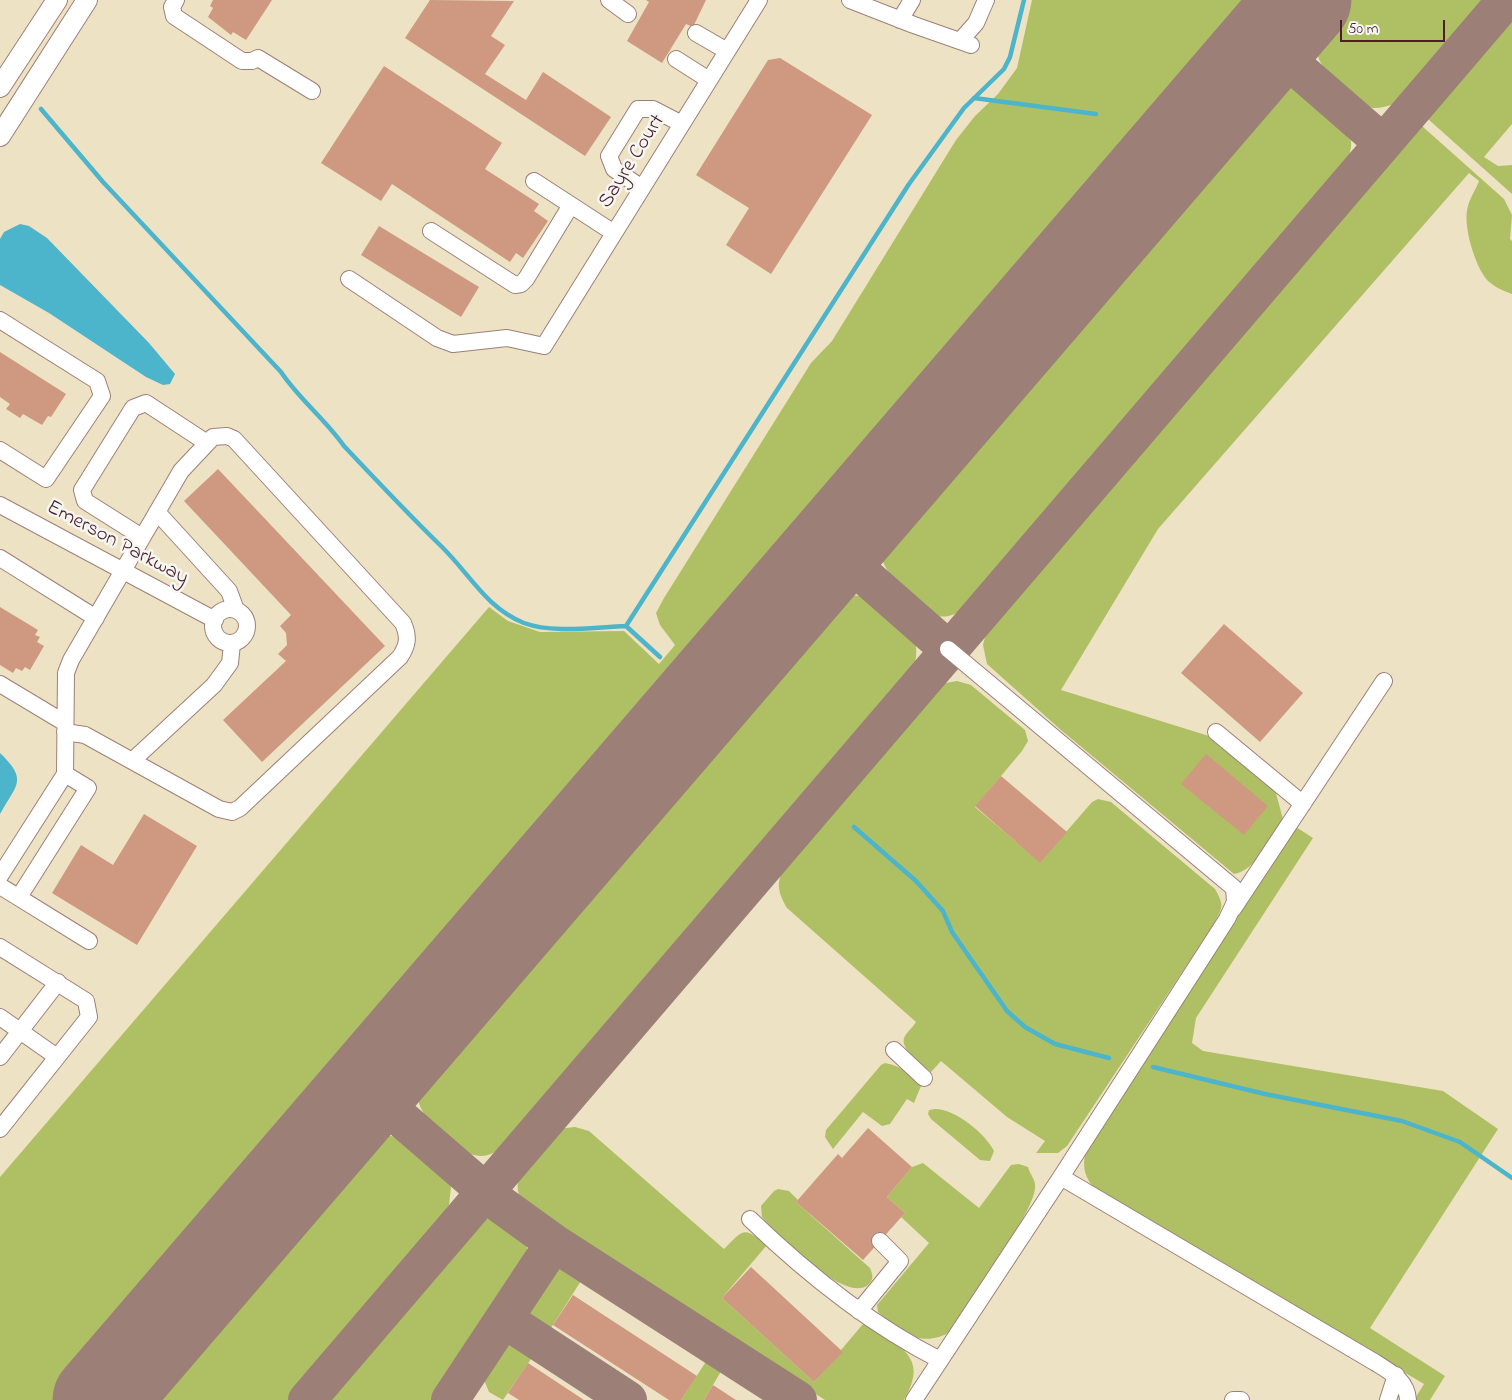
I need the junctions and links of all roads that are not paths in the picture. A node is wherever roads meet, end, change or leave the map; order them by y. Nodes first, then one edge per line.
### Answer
1 (56, 0) edge
2 (87, 0) edge
3 (176, 0) edge
4 (609, 0) edge
5 (759, 0) edge
6 (850, 0) edge
7 (912, 0) edge
8 (986, 0) edge
9 (628, 14) dead end
10 (900, 20) junction
11 (696, 33) dead end
12 (727, 51) junction
13 (676, 59) dead end
14 (709, 80) junction
15 (0, 88) edge
16 (312, 91) dead end
17 (682, 124) junction
18 (0, 136) edge
19 (534, 181) dead end
20 (642, 188) junction
21 (571, 205) junction
22 (431, 231) dead end
23 (614, 234) junction
24 (348, 279) dead end
25 (0, 320) edge
26 (207, 443) junction
27 (0, 450) edge
28 (0, 506) edge
29 (157, 512) junction
30 (142, 538) junction
31 (0, 558) edge
32 (123, 571) junction
33 (236, 610) junction
34 (96, 618) junction
35 (215, 620) junction
36 (232, 644) junction
37 (948, 649) dead end
38 (1384, 681) dead end
39 (0, 684) edge
40 (65, 728) junction
41 (1216, 732) dead end
42 (132, 761) junction
43 (65, 774) junction
44 (1303, 804) junction
45 (0, 876) edge
46 (0, 886) edge
47 (19, 898) junction
48 (1227, 919) junction
49 (89, 941) dead end
50 (0, 947) edge
51 (58, 982) junction
52 (0, 1017) edge
53 (20, 1031) junction
54 (894, 1050) dead end
55 (57, 1057) junction
56 (0, 1058) edge
57 (924, 1078) dead end
58 (0, 1129) edge
59 (1061, 1177) junction
60 (750, 1219) dead end
61 (880, 1241) dead end
62 (859, 1311) junction
63 (940, 1360) junction
64 (1396, 1376) junction
65 (914, 1400) edge
66 (1233, 1400) edge
67 (1241, 1400) edge
68 (1388, 1400) edge
69 (1408, 1400) edge

1 - 15 main road
2 - 18 main road
3 - 16 street
4 - 9 street
5 - 12 street, Sayre Court
6 - 10 street
7 - 10 street
8 - 10 street
11 - 12 street
12 - 14 street, Sayre Court
13 - 14 street
14 - 17 street, Sayre Court
17 - 20 street, Sayre Court
17 - 20 street
19 - 21 street
20 - 23 street, Sayre Court
21 - 22 street
21 - 23 street
23 - 24 street, Sayre Court
25 - 27 street
26 - 29 street
26 - 30 street
26 - 42 street
28 - 32 street, Emerson Parkway
29 - 30 street
29 - 33 street
30 - 32 street
31 - 34 street
32 - 34 street
32 - 35 street, Emerson Parkway
33 - 35 street
33 - 36 street
34 - 40 street
35 - 36 street
36 - 42 street
37 - 48 street
38 - 44 street
39 - 40 street
40 - 42 street
40 - 43 street
41 - 44 street
43 - 45 street
43 - 47 street
44 - 48 street
46 - 47 street
47 - 49 street
48 - 59 street
50 - 51 street
51 - 53 street
51 - 55 street
52 - 53 street
53 - 55 street
53 - 56 street
54 - 57 street
55 - 58 street
59 - 63 street
59 - 64 street
60 - 62 street
61 - 62 street
62 - 63 street
63 - 65 street
64 - 68 street
64 - 69 street
66 - 67 street

